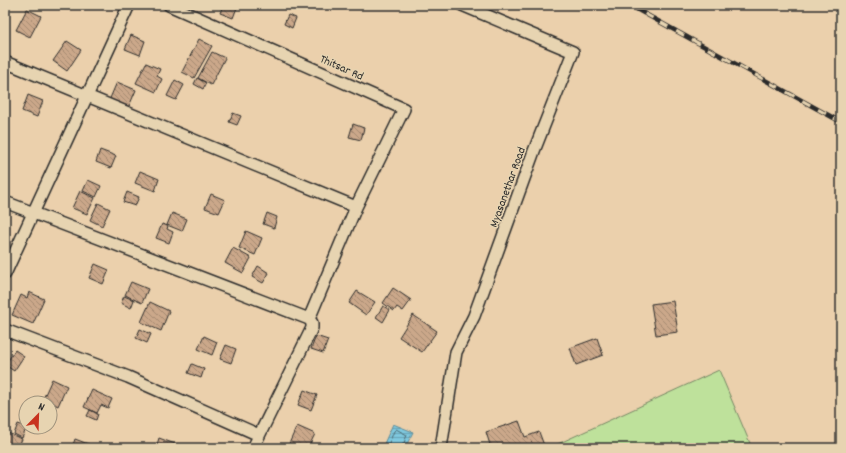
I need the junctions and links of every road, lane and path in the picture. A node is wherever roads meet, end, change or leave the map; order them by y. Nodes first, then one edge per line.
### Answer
1 (129, 5) edge
2 (169, 5) edge
3 (462, 5) edge
4 (5, 62) edge
5 (87, 95) junction
6 (5, 202) edge
7 (356, 207) junction
8 (33, 213) junction
9 (5, 274) edge
10 (309, 319) junction
11 (5, 330) edge
12 (259, 435) junction
13 (253, 448) edge
14 (441, 448) edge

1 - 5 street
2 - 7 street, Thitsar Rd
3 - 14 street, Myasanethar Road
4 - 5 street
5 - 7 street
5 - 8 street
6 - 8 street
7 - 10 street
8 - 9 street
8 - 10 street
10 - 12 street
11 - 12 street
12 - 13 street

